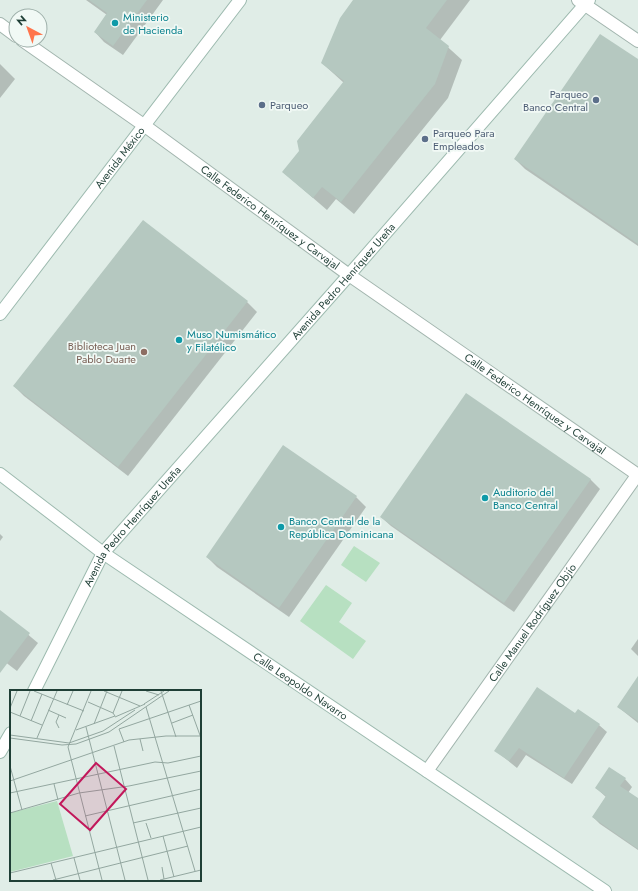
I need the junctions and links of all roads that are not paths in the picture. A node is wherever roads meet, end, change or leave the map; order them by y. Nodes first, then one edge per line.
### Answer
1 (240, 0) edge
2 (584, 2) edge
3 (638, 41) edge
4 (33, 48) edge
5 (145, 126) junction
6 (349, 275) junction
7 (0, 314) edge
8 (0, 474) edge
9 (638, 474) edge
10 (103, 553) junction
11 (34, 690) edge
12 (10, 735) edge
13 (0, 752) edge
14 (427, 772) junction
15 (605, 891) edge

1 - 5 street, Avenida México
2 - 3 street
2 - 6 street, Avenida Pedro Henríquez Ureña
4 - 5 street, Calle Federico Henríquez y Carvajal
5 - 6 street, Calle Federico Henríquez y Carvajal
5 - 7 street, Avenida México
6 - 9 street, Calle Federico Henríquez y Carvajal
6 - 10 street, Avenida Pedro Henríquez Ureña
8 - 10 street, Calle Leopoldo Navarro
9 - 14 street, Calle Manuel Rodríguez Objío
10 - 11 street, Avenida Pedro Henríquez Ureña
10 - 14 street, Calle Leopoldo Navarro
12 - 13 street
14 - 15 street, Calle Leopoldo Navarro

